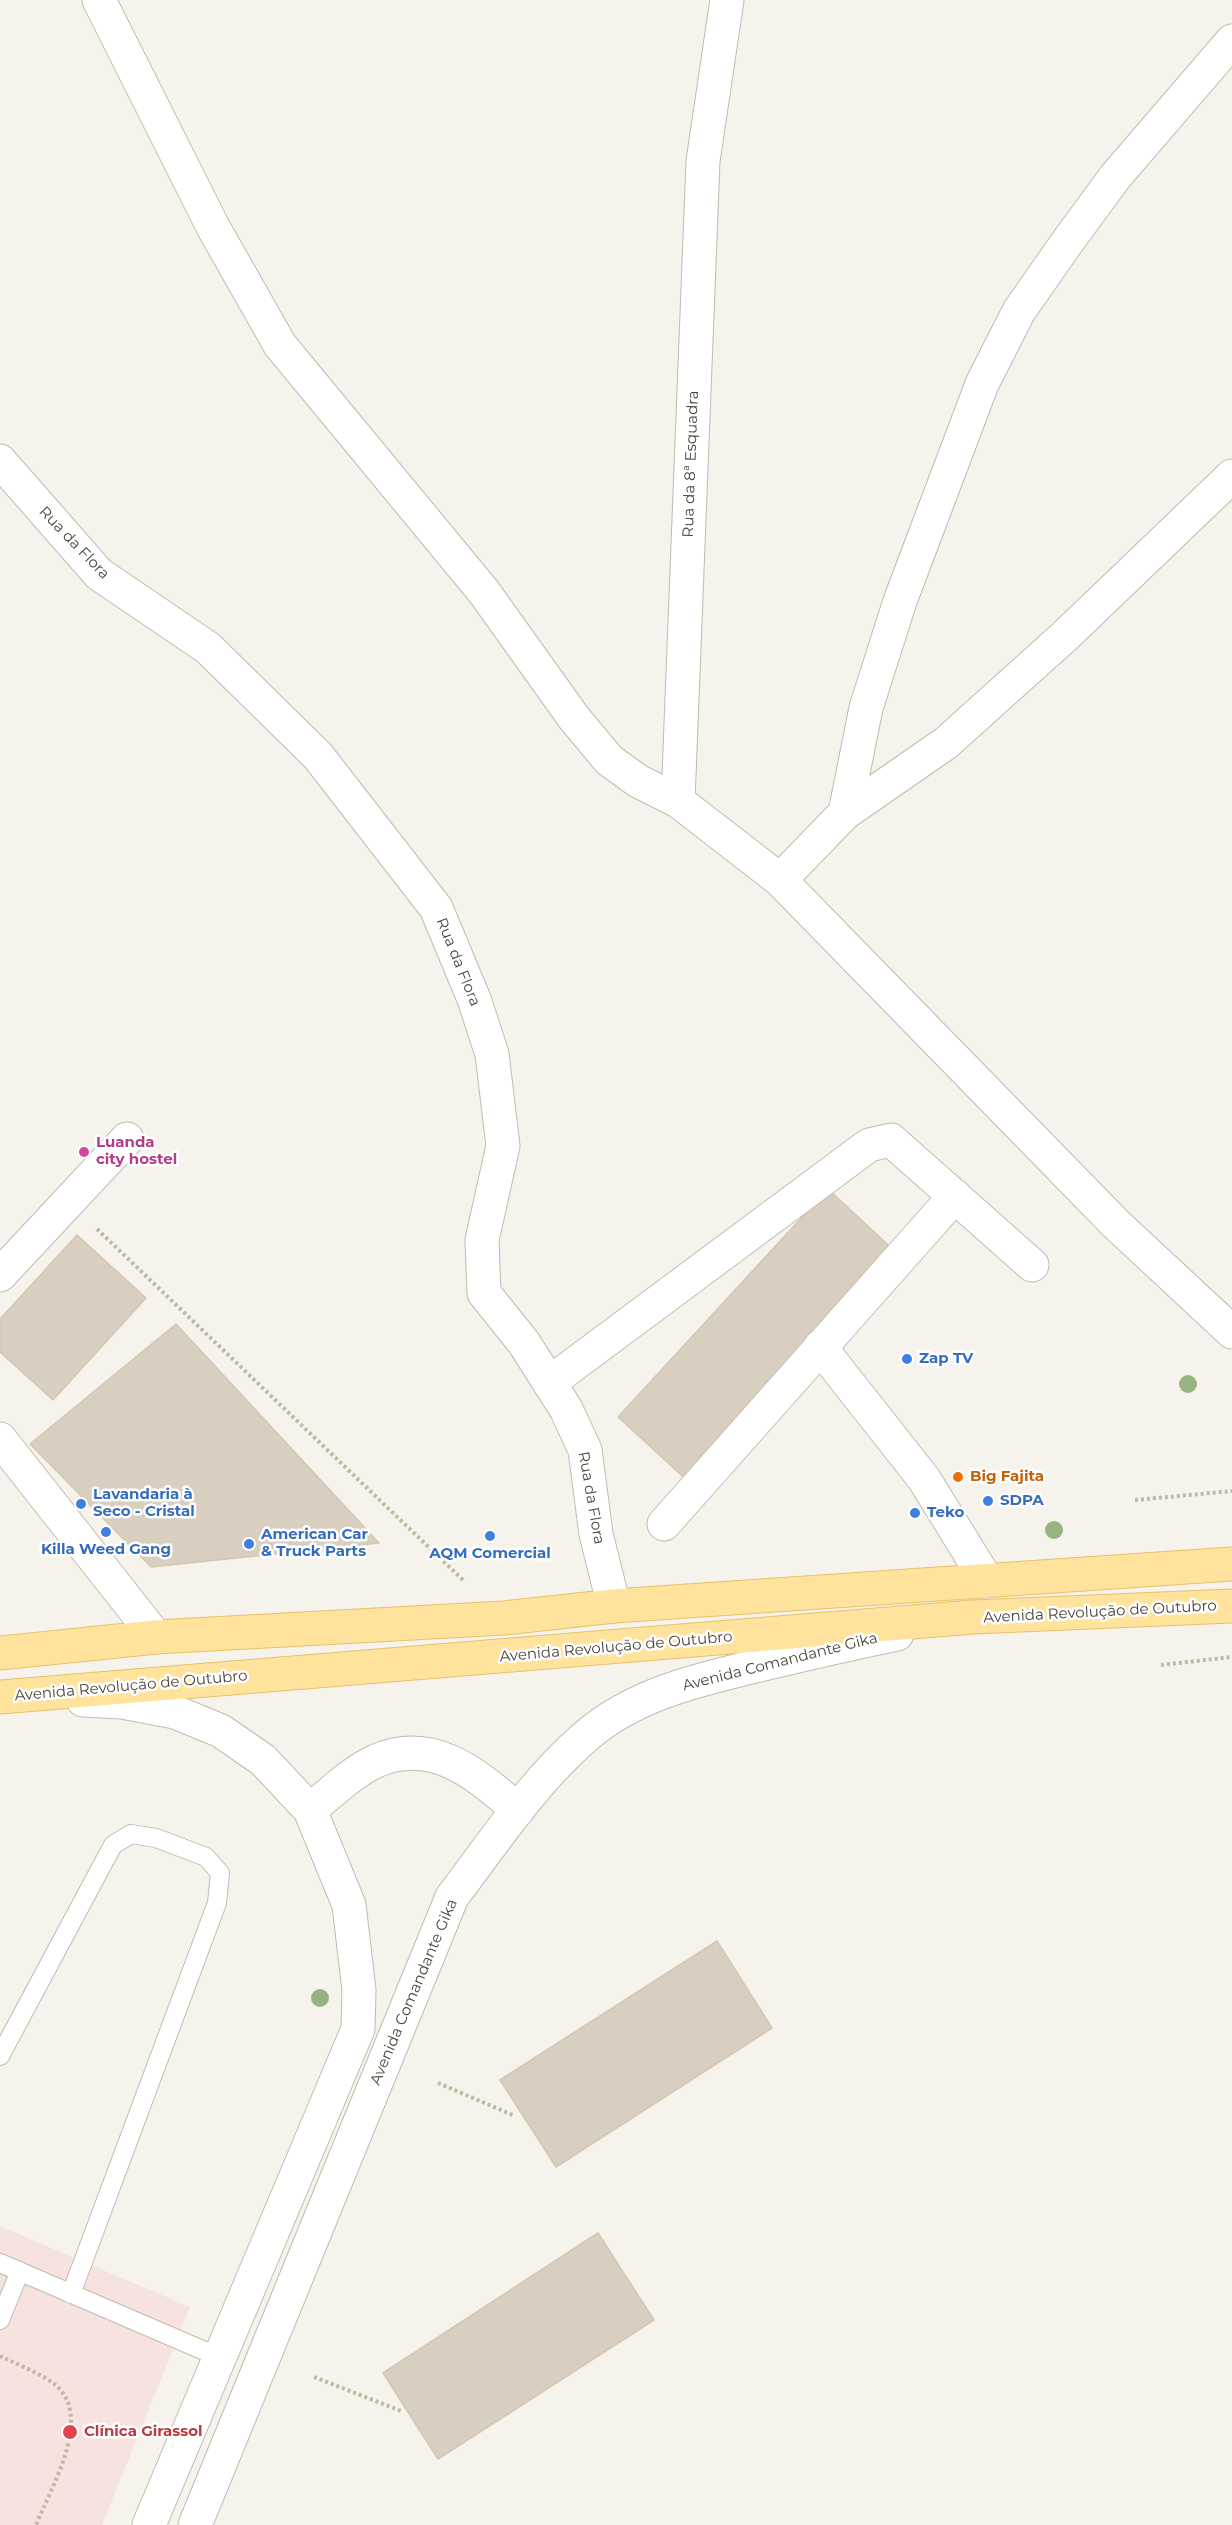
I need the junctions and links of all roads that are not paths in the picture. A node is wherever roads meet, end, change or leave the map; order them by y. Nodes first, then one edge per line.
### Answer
1 (99, 0) edge
2 (727, 0) edge
3 (1232, 41) edge
4 (0, 461) edge
5 (1232, 476) edge
6 (678, 801) junction
7 (845, 813) junction
8 (780, 880) junction
9 (127, 1139) dead end
10 (956, 1197) junction
11 (1032, 1265) dead end
12 (0, 1275) edge
13 (1232, 1332) edge
14 (820, 1347) junction
15 (549, 1383) junction
16 (0, 1439) edge
17 (664, 1524) dead end
18 (1232, 1564) edge
19 (987, 1581) junction
20 (614, 1606) junction
21 (1232, 1606) edge
22 (973, 1617) junction
23 (156, 1637) junction
24 (0, 1653) edge
25 (6, 1696) edge
26 (310, 1810) junction
27 (518, 1810) junction
28 (0, 2056) edge
29 (0, 2263) edge
30 (20, 2271) junction
31 (71, 2294) junction
32 (0, 2320) edge
33 (221, 2358) junction
34 (149, 2525) edge
35 (195, 2525) edge

1 - 6 street
2 - 6 street, Rua da 8ª Esquadra
3 - 7 street
4 - 15 street, Rua da Flora
5 - 7 street
6 - 8 street
7 - 8 street
8 - 13 street
9 - 12 street
10 - 11 street
10 - 14 street
10 - 15 street
14 - 17 street
14 - 19 street
15 - 20 street, Rua da Flora
16 - 23 street
18 - 19 main road
19 - 20 main road
20 - 23 main road
21 - 22 main road, Avenida Revolução de Outubro
22 - 25 main road, Avenida Revolução de Outubro
22 - 27 street, Avenida Comandante Gika
23 - 24 main road
25 - 26 street
26 - 27 street
26 - 33 street
27 - 35 street, Avenida Comandante Gika
28 - 31 lane
29 - 30 lane
30 - 31 lane
30 - 32 lane
31 - 33 lane
33 - 34 street

